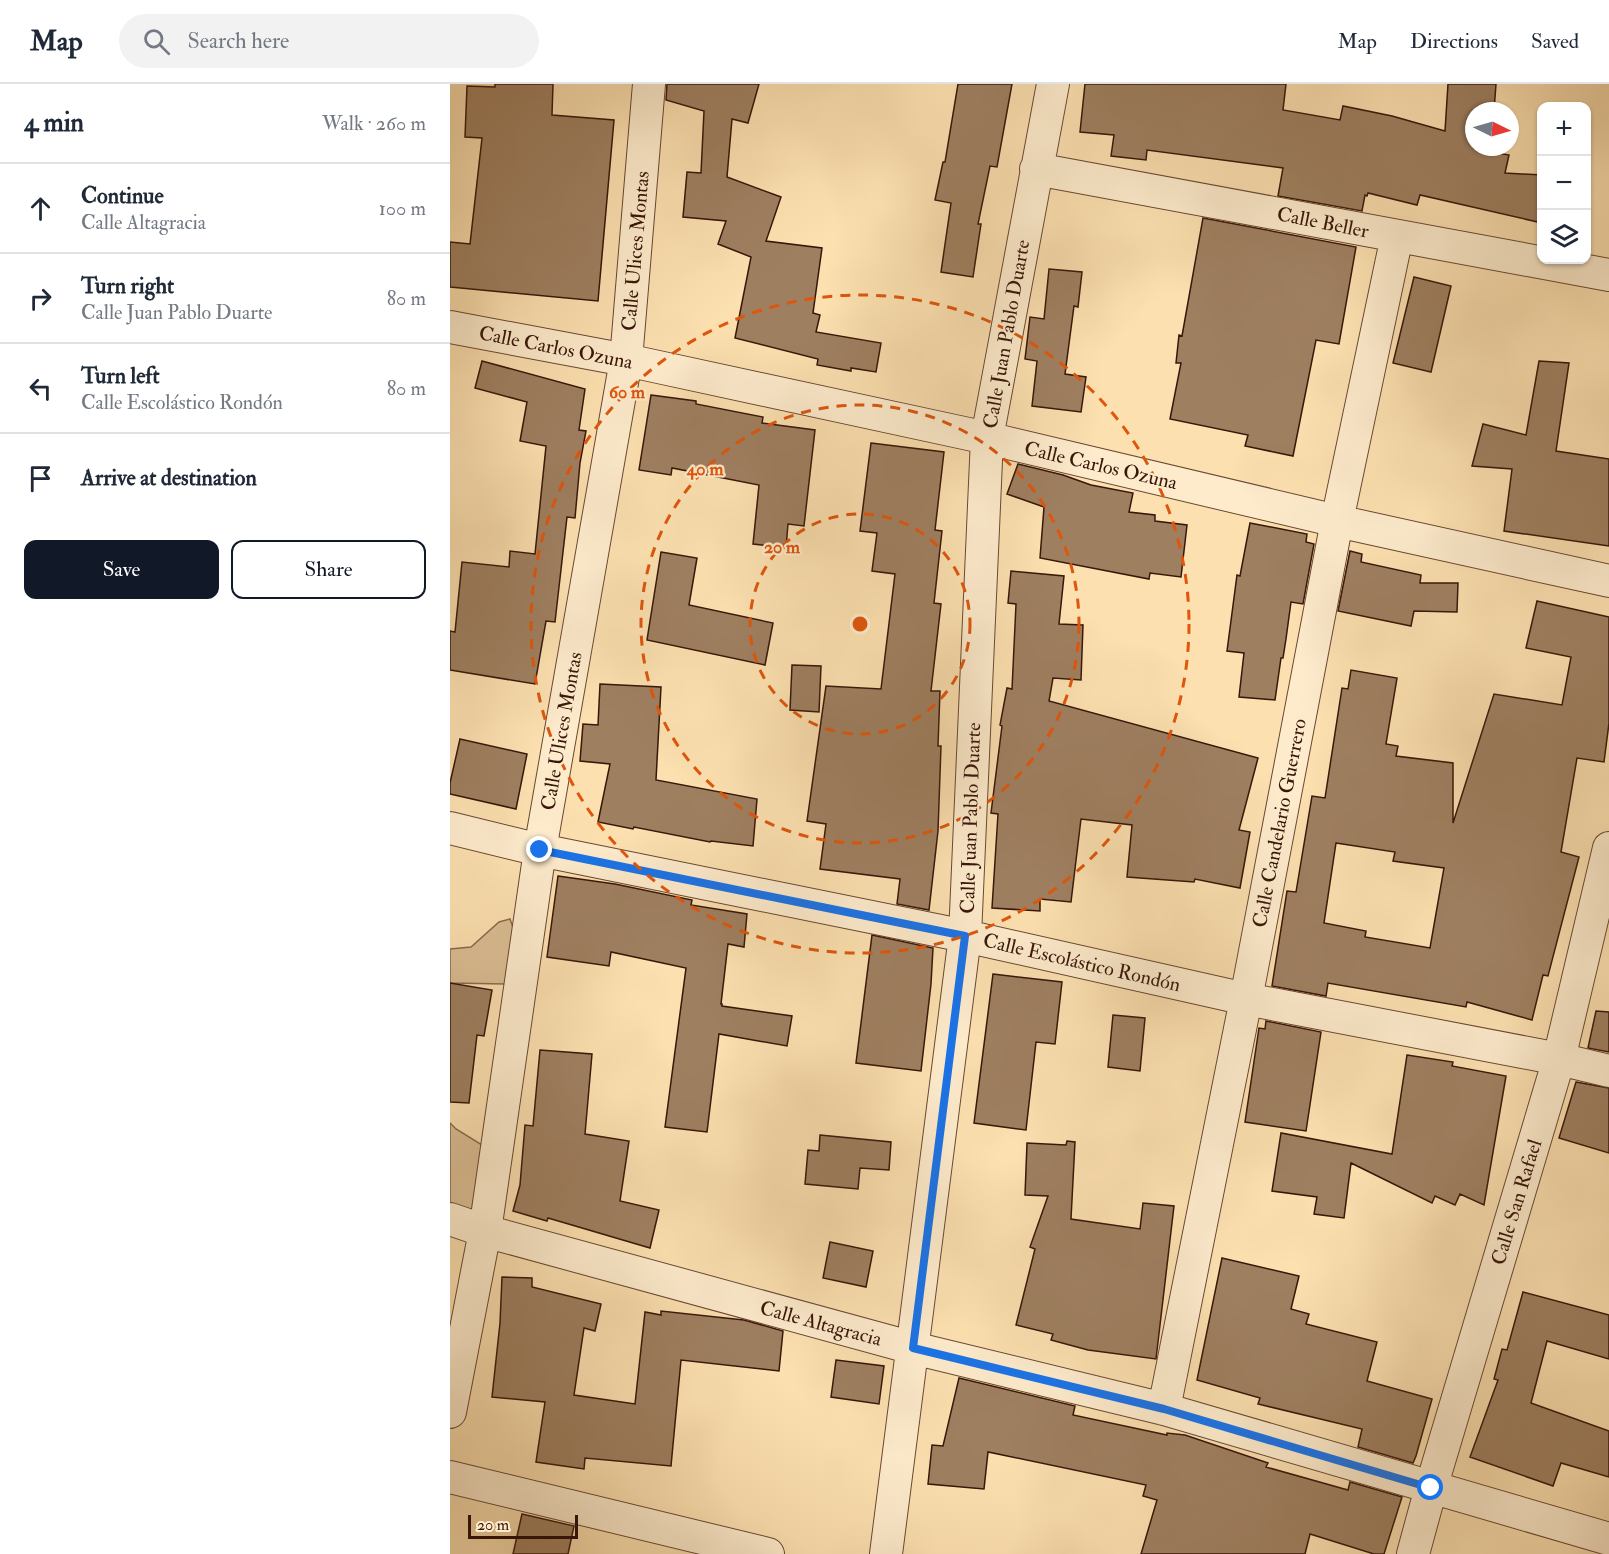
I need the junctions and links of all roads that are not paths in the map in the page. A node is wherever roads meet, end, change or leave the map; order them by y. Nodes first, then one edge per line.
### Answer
1 (649, 84) edge
2 (1053, 84) edge
3 (1036, 169) junction
4 (1397, 236) junction
5 (1609, 274) edge
6 (450, 327) edge
7 (626, 360) junction
8 (987, 438) junction
9 (1336, 521) junction
10 (1609, 581) edge
11 (450, 828) edge
12 (1609, 848) edge
13 (540, 850) junction
14 (965, 936) junction
15 (1246, 999) junction
16 (1559, 1059) junction
17 (1609, 1071) edge
18 (450, 1219) edge
19 (485, 1231) junction
20 (913, 1348) junction
21 (1164, 1409) junction
22 (450, 1412) edge
23 (450, 1477) edge
24 (1431, 1488) junction
25 (1609, 1539) edge
26 (768, 1554) edge
27 (886, 1554) edge
28 (1413, 1554) edge

1 - 7 street, Calle Ulices Montas
2 - 3 street, Calle Juan Pablo Duarte
3 - 4 street, Calle Beller
3 - 8 street, Calle Juan Pablo Duarte
4 - 5 street, Calle Beller
4 - 9 street, Calle Candelario Guerrero
6 - 7 street, Calle Carlos Ozuna
7 - 8 street, Calle Carlos Ozuna
7 - 13 street, Calle Ulices Montas
8 - 9 street, Calle Carlos Ozuna
8 - 14 street, Calle Juan Pablo Duarte
9 - 10 street, Calle Carlos Ozuna
9 - 15 street, Calle Candelario Guerrero
11 - 13 street, Calle Escolástico Rondón
12 - 16 street, Calle San Rafael
13 - 14 street, Calle Escolástico Rondón
13 - 19 street, Calle Ulices Montas
14 - 15 street, Calle Escolástico Rondón
14 - 20 street, Calle Juan Pablo Duarte
15 - 16 street, Calle Escolástico Rondón
15 - 21 street, Calle Candelario Guerrero
16 - 17 street, Calle Escolástico Rondón
16 - 24 street, Calle San Rafael
18 - 19 street, Calle Altagracia
19 - 20 street, Calle Altagracia
19 - 22 street, Calle Ulices Montas
20 - 21 street, Calle Altagracia
20 - 27 street, Calle Juan Pablo Duarte
21 - 24 street, Calle Altagracia
23 - 26 street
24 - 25 street, Calle Altagracia
24 - 28 street, Calle San Rafael

